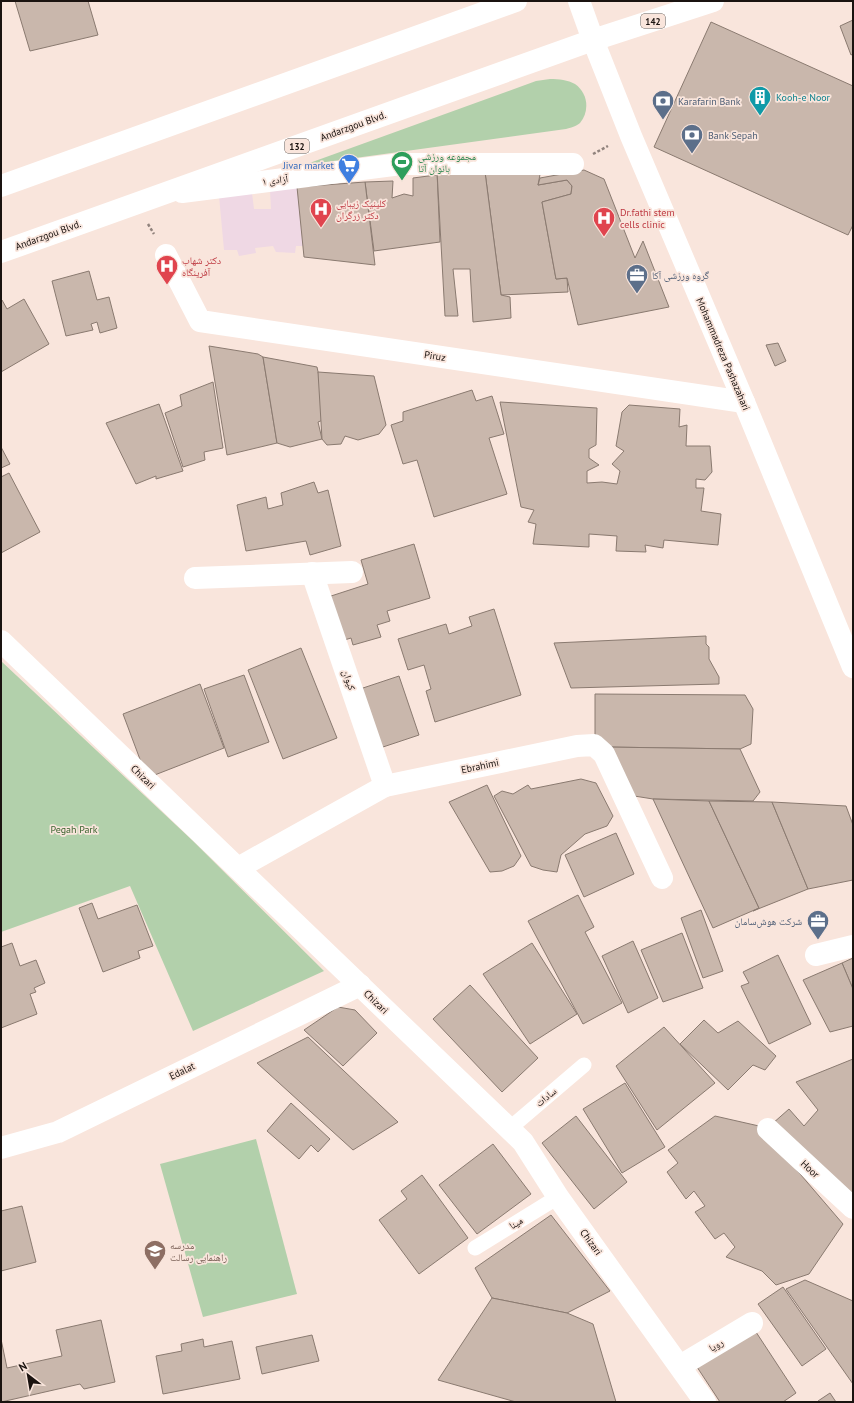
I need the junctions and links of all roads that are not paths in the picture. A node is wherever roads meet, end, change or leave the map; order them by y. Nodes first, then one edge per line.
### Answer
1 (516, 1) edge
2 (579, 1) edge
3 (713, 1) edge
4 (593, 40) junction
5 (573, 164) road end
6 (1, 186) edge
7 (168, 192) junction
8 (1, 252) edge
9 (166, 255) road end
10 (744, 402) junction
11 (352, 572) dead end
12 (312, 573) junction
13 (195, 578) dead end
14 (1, 641) edge
15 (853, 667) edge
16 (386, 786) junction
17 (238, 868) junction
18 (662, 878) dead end
19 (853, 946) edge
20 (816, 955) dead end
21 (360, 985) junction
22 (584, 1065) dead end
23 (509, 1129) junction
24 (768, 1129) dead end
25 (1, 1148) edge
26 (558, 1197) junction
27 (853, 1208) edge
28 (475, 1248) dead end
29 (752, 1323) dead end
30 (680, 1366) junction
31 (705, 1402) edge

1 - 6 street
2 - 4 street, Mohammadreza Pashazahari
3 - 4 street, 142
4 - 7 street, Andarzgou Blvd. / 132
4 - 10 street, Mohammadreza Pashazahari
5 - 7 street, آزادی ۱
7 - 8 street, Andarzgou Blvd. / 132
9 - 10 street, Piruz
10 - 15 street, Mohammadreza Pashazahari
11 - 12 street
12 - 13 street
12 - 16 street, کیوان
14 - 17 street, Chizari
16 - 17 street, Ebrahimi
16 - 18 street, Ebrahimi
17 - 21 street, Chizari
19 - 20 street
21 - 23 street, Chizari
21 - 25 street, Edalat
22 - 23 lane, سادات
23 - 26 street, Chizari
24 - 27 street, Hoor
26 - 28 lane, مینا
26 - 30 street, Chizari
29 - 30 street, رویا
30 - 31 street, Chizari

